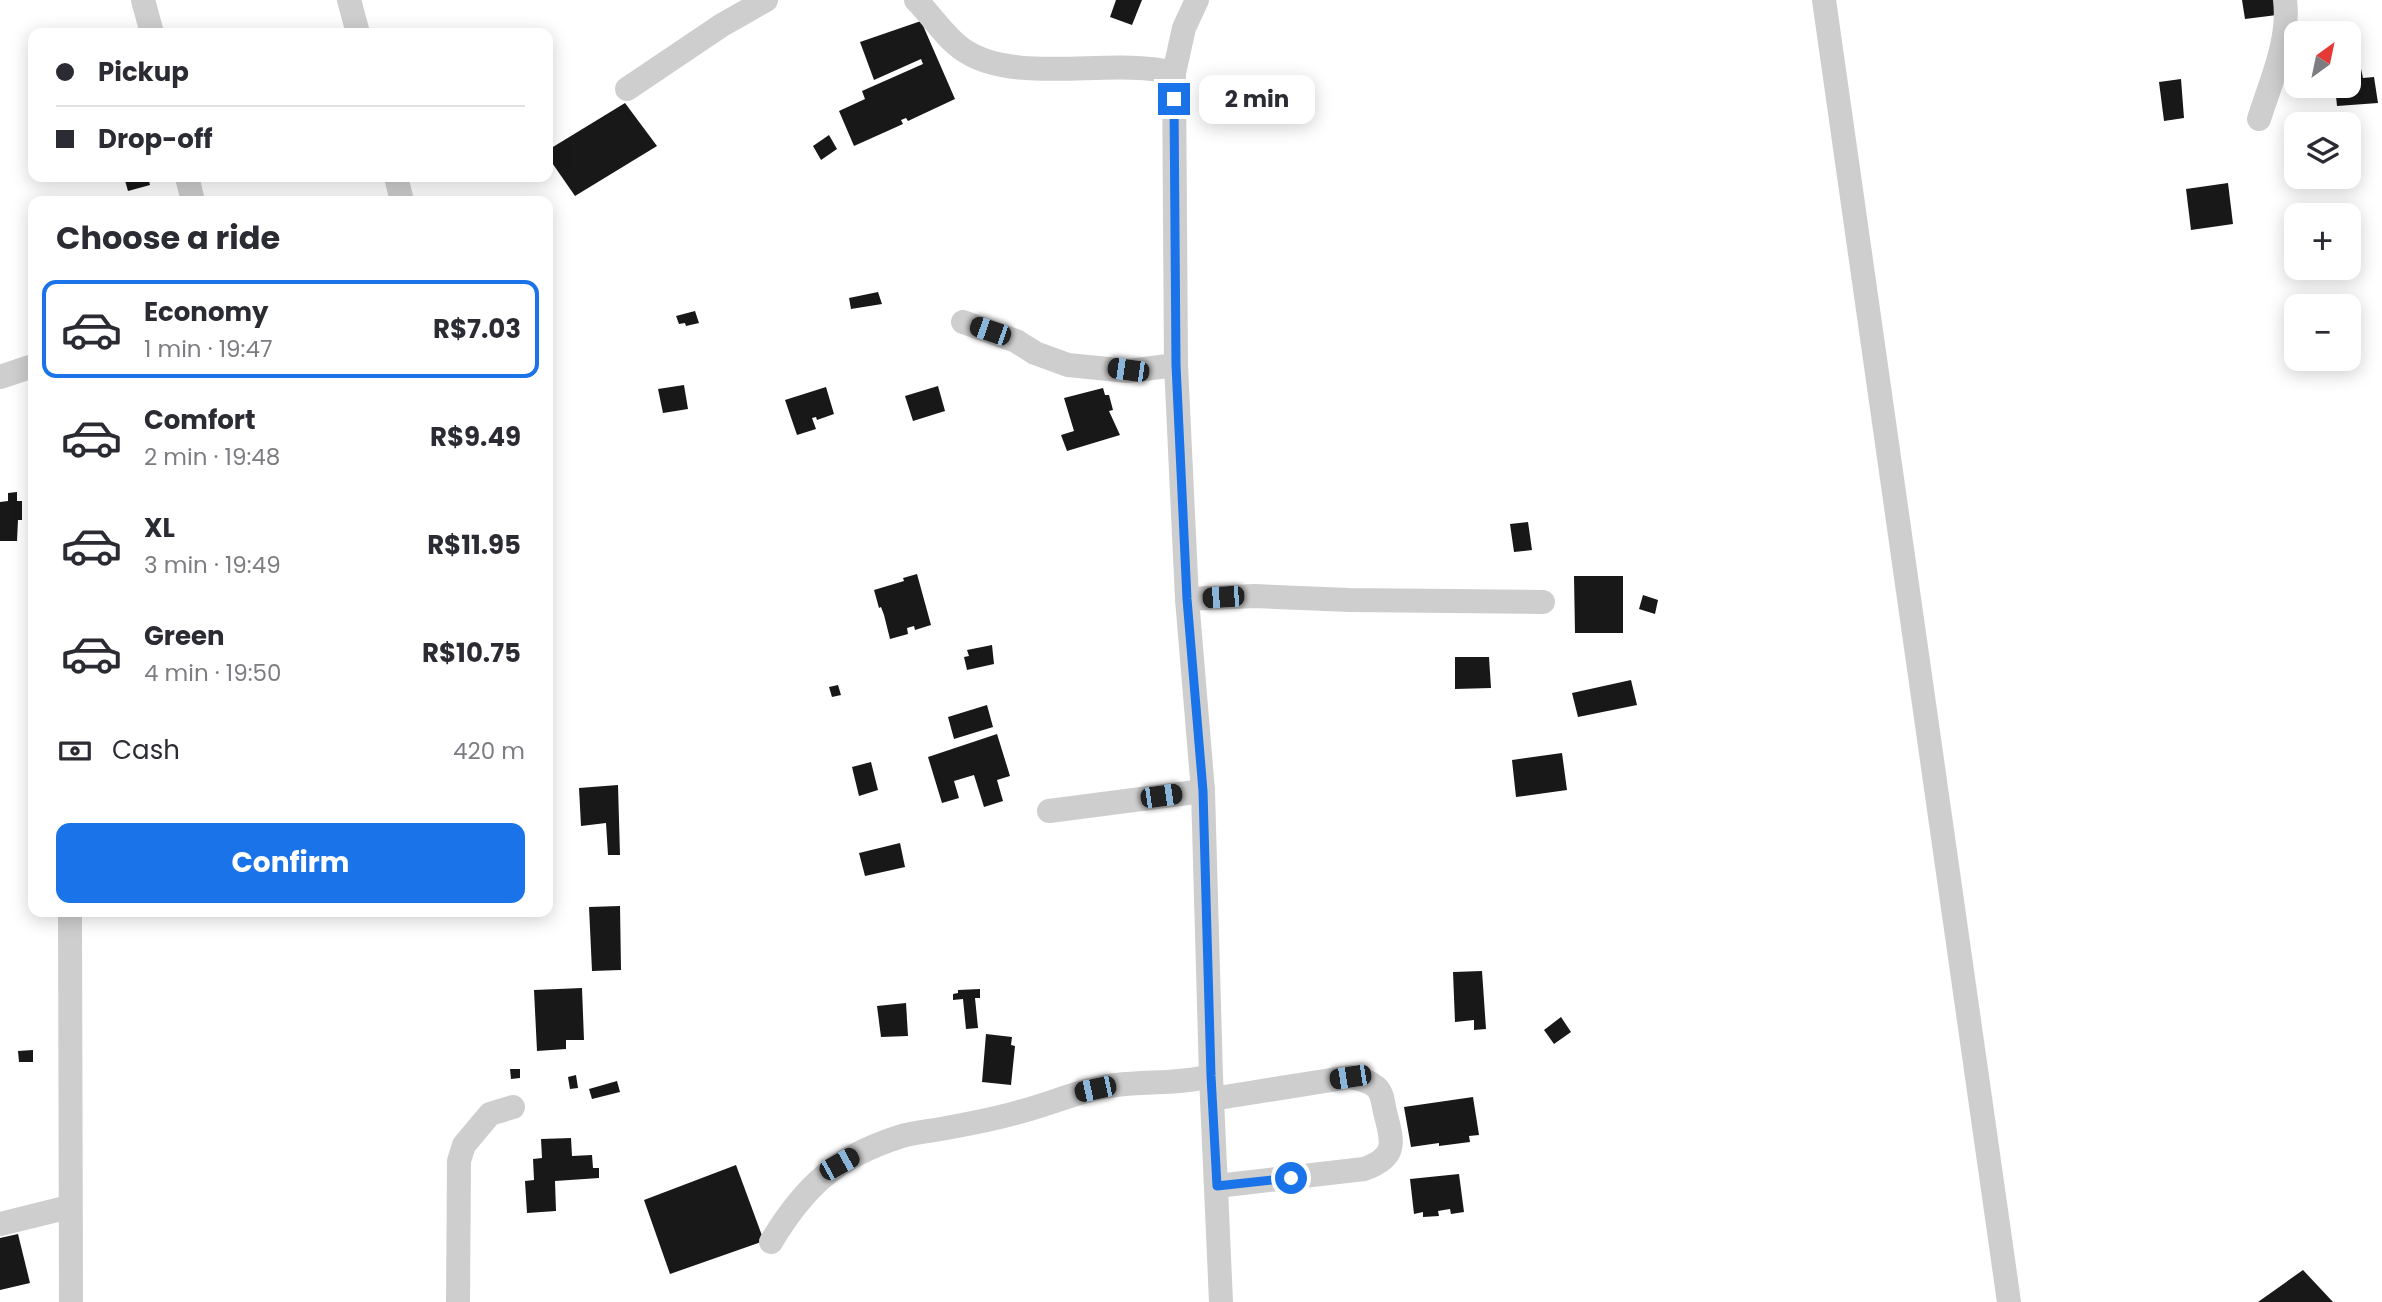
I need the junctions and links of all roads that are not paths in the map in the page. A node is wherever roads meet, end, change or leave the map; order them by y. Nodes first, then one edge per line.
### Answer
1 (143, 0) edge
2 (349, 0) edge
3 (766, 0) edge
4 (916, 0) edge
5 (1197, 0) edge
6 (1824, 0) edge
7 (2285, 0) edge
8 (151, 28) edge
9 (357, 28) edge
10 (1174, 72) junction
11 (627, 89) dead end
12 (2259, 119) dead end
13 (963, 322) dead end
14 (1176, 365) junction
15 (28, 368) edge
16 (0, 377) edge
17 (1187, 599) junction
18 (1543, 602) dead end
19 (1203, 791) junction
20 (1049, 811) dead end
21 (70, 917) edge
22 (1211, 1088) junction
23 (513, 1107) dead end
24 (1217, 1186) junction
25 (69, 1207) junction
26 (0, 1224) edge
27 (771, 1242) dead end
28 (71, 1302) edge
29 (458, 1302) edge
30 (1221, 1302) edge
31 (2009, 1302) edge

1 - 8 street
2 - 9 street
3 - 11 street
4 - 10 street
5 - 10 street
6 - 31 street
7 - 12 street
10 - 14 street
13 - 14 street
14 - 17 street
15 - 16 street
17 - 18 street
17 - 19 street
19 - 20 street
19 - 22 street
21 - 25 street
22 - 24 street
22 - 24 street
22 - 27 street
23 - 29 street
24 - 30 street
25 - 26 street
25 - 28 street

